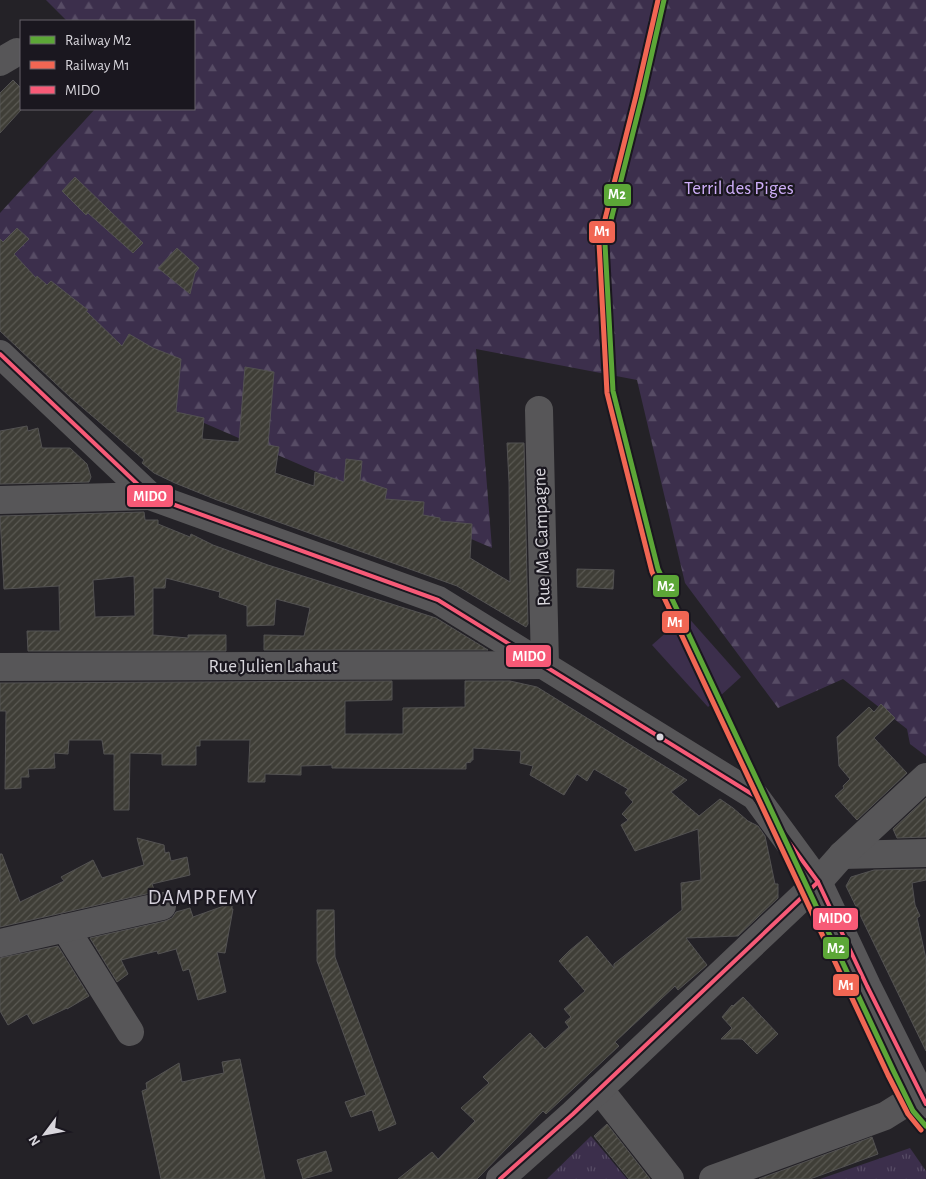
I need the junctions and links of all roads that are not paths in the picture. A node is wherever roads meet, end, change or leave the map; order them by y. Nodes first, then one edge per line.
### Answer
1 (0, 354) edge
2 (538, 410) dead end
3 (150, 496) junction
4 (0, 500) edge
5 (546, 665) junction
6 (0, 667) edge
7 (926, 777) edge
8 (926, 853) edge
9 (842, 855) junction
10 (818, 882) junction
11 (162, 906) dead end
12 (65, 928) junction
13 (0, 943) edge
14 (130, 1032) dead end
15 (599, 1089) junction
16 (923, 1099) edge
17 (500, 1179) edge
18 (670, 1179) edge
19 (713, 1179) edge

1 - 3 street
2 - 5 street, Rue Ma Campagne
3 - 4 street
3 - 5 street
5 - 6 street, Rue Julien Lahaut
5 - 10 street
7 - 9 street
8 - 9 street
9 - 10 street
10 - 15 street
10 - 16 street
11 - 12 street
12 - 13 street
12 - 14 street
15 - 17 street
15 - 18 street
16 - 19 street

